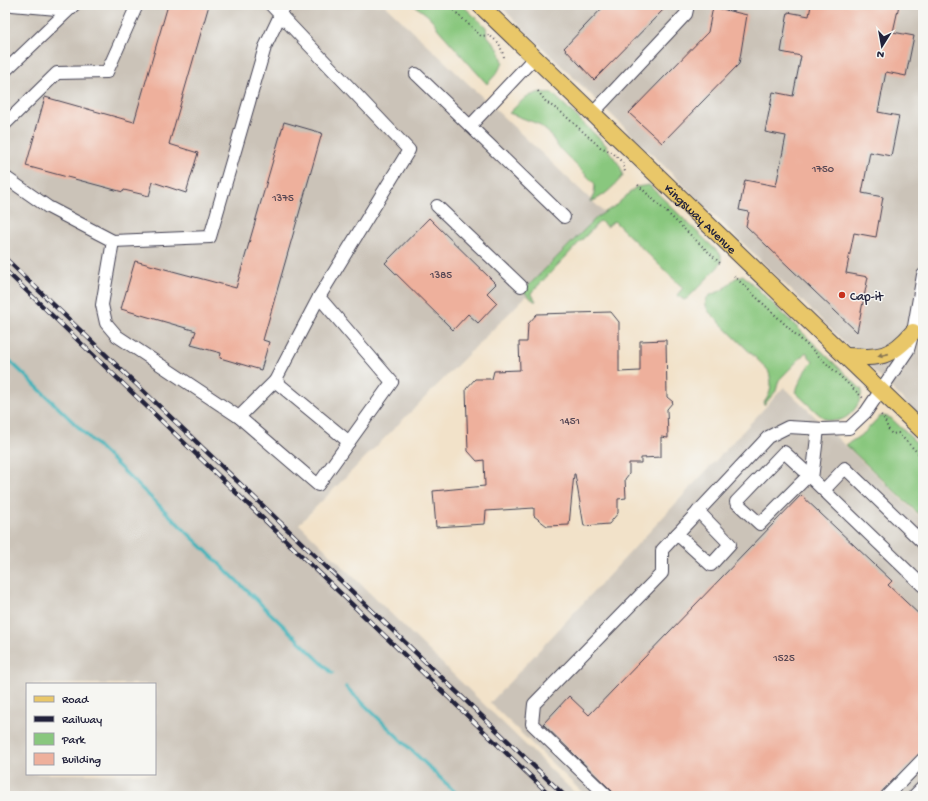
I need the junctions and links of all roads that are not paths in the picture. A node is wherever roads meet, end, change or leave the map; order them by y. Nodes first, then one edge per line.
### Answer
1 (12, 5) edge
2 (137, 5) edge
3 (272, 5) edge
4 (480, 5) edge
5 (688, 5) edge
6 (71, 8) edge
7 (283, 9) edge
8 (535, 57) junction
9 (5, 72) edge
10 (416, 74) dead end
11 (593, 113) junction
12 (5, 124) edge
13 (470, 126) junction
14 (5, 177) edge
15 (437, 206) dead end
16 (564, 217) dead end
17 (113, 241) junction
18 (923, 275) edge
19 (521, 286) dead end
20 (319, 297) junction
21 (914, 332) junction
22 (845, 356) junction
23 (276, 381) junction
24 (880, 390) junction
25 (239, 417) junction
26 (818, 429) junction
27 (923, 431) edge
28 (349, 442) junction
29 (811, 477) junction
30 (824, 490) junction
31 (698, 512) junction
32 (677, 534) junction
33 (923, 543) edge
34 (923, 586) edge
35 (923, 758) edge
36 (923, 787) edge
37 (607, 796) edge
38 (887, 796) edge
39 (914, 796) edge

1 - 6 street
2 - 12 street
3 - 7 street
4 - 8 main road, Kingsway Avenue
5 - 11 street
6 - 9 street
7 - 17 street
7 - 20 street
8 - 11 main road, Kingsway Avenue
8 - 13 street
10 - 13 street
11 - 22 main road, Kingsway Avenue
13 - 16 street
14 - 17 street
15 - 19 street
17 - 25 street
18 - 21 street
20 - 23 street
20 - 28 street
21 -> 22 main road
21 - 24 street
22 - 24 main road, Kingsway Avenue
23 - 25 street
23 - 28 street
24 - 26 street
24 - 27 main road, Kingsway Avenue
25 - 28 street
26 - 29 street
26 - 31 street
29 - 29 street
29 - 30 street
30 - 33 street
30 - 34 street
31 - 32 street
31 - 32 street
32 - 37 street
35 - 38 street
36 - 39 street

